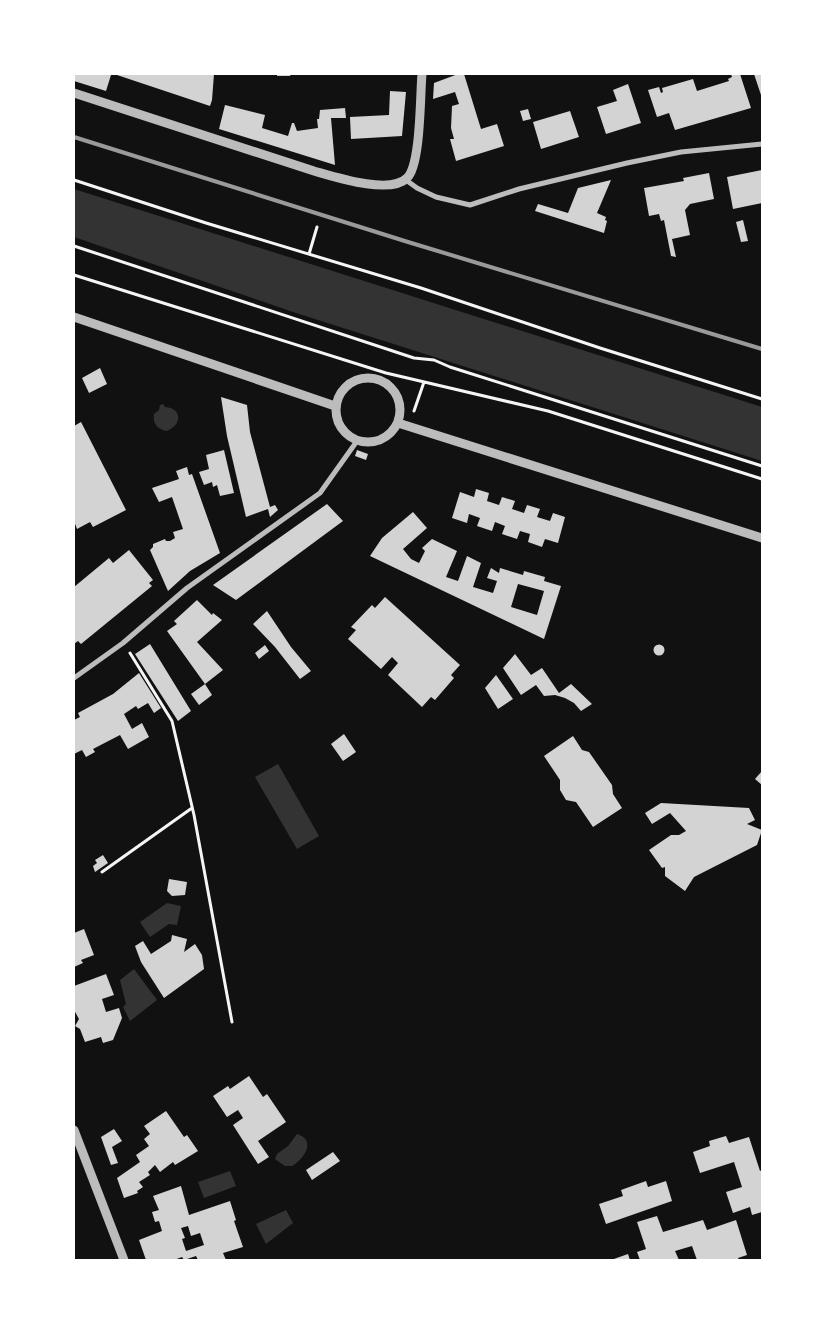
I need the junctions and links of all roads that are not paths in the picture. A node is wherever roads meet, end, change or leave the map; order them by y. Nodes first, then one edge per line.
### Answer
1 (422, 74) edge
2 (74, 93) edge
3 (762, 144) edge
4 (406, 180) junction
5 (74, 317) edge
6 (335, 406) junction
7 (398, 423) junction
8 (357, 441) junction
9 (762, 538) edge
10 (74, 678) edge
11 (74, 1130) edge
12 (124, 1260) edge

1 - 4 street
2 - 4 street
3 - 4 street
5 - 6 street
6 - 7 street
6 - 8 street
7 - 8 street
7 - 9 street
8 - 10 street
11 - 12 street

